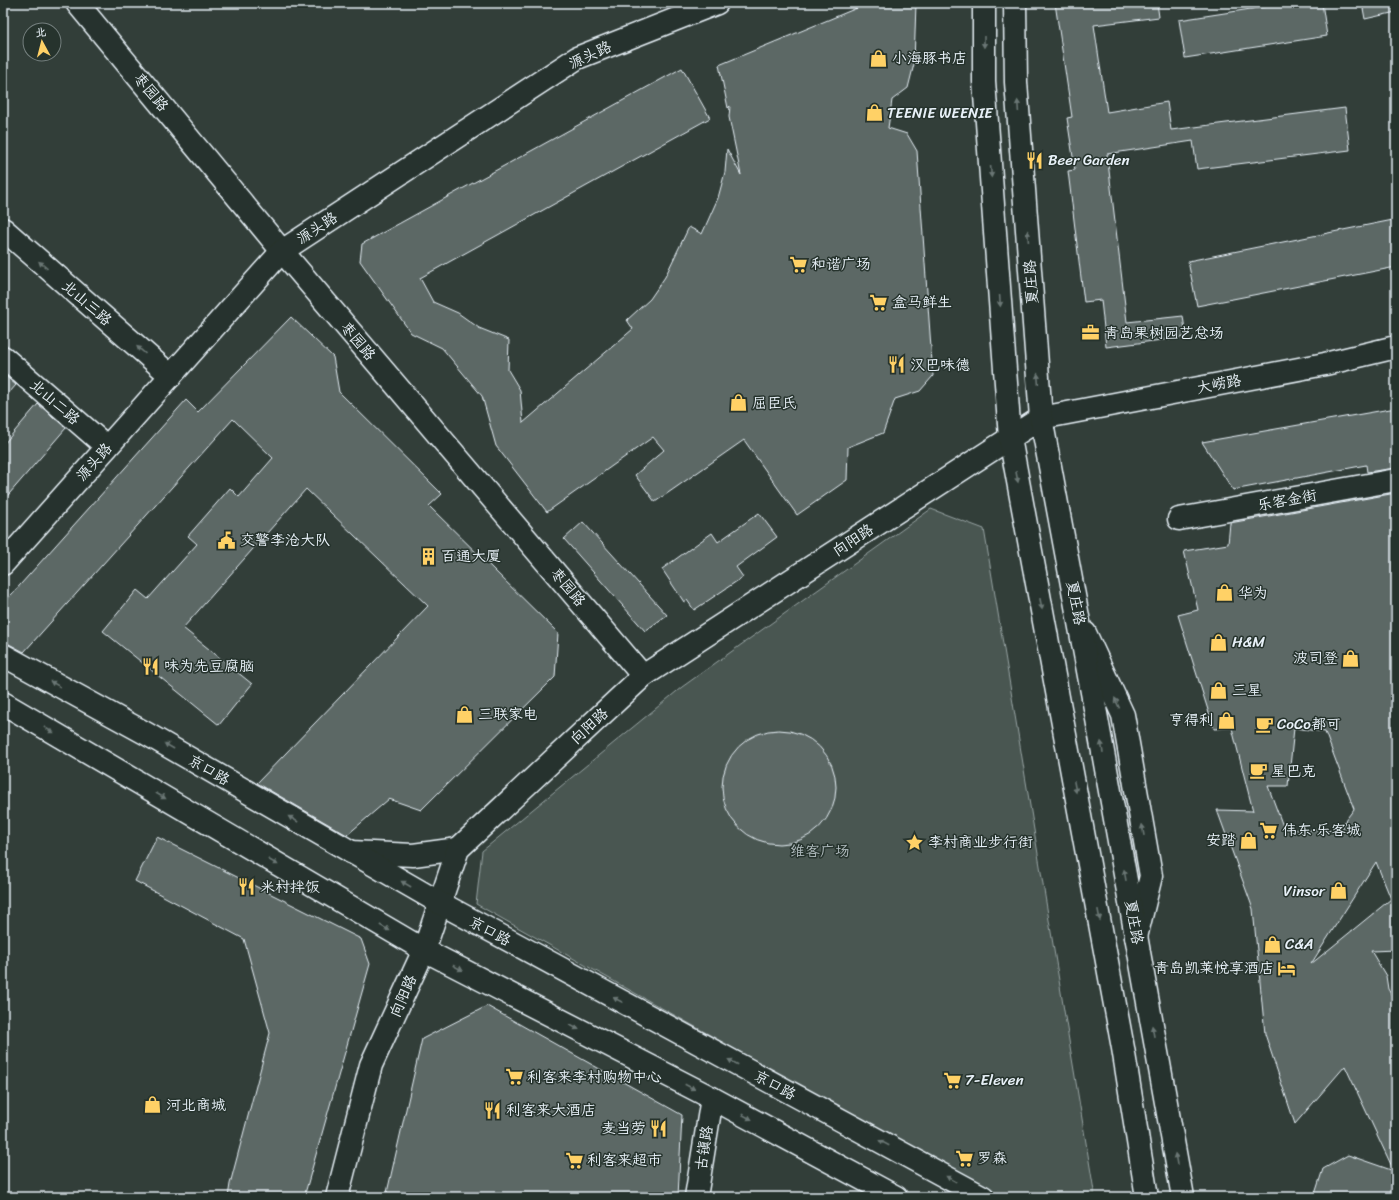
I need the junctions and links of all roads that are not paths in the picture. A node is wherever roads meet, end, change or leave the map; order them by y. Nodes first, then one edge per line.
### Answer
1 (77, 3) edge
2 (717, 3) edge
3 (984, 3) edge
4 (1015, 3) edge
5 (3, 230) edge
6 (282, 251) junction
7 (1396, 347) edge
8 (3, 357) edge
9 (171, 376) junction
10 (1041, 418) junction
11 (1010, 438) junction
12 (108, 447) junction
13 (1396, 480) edge
14 (1179, 519) dead end
15 (3, 564) edge
16 (3, 655) edge
17 (643, 676) junction
18 (3, 704) edge
19 (458, 849) junction
20 (351, 852) junction
21 (440, 903) junction
22 (424, 950) junction
23 (712, 1098) junction
24 (1141, 1160) junction
25 (337, 1197) edge
26 (696, 1197) edge
27 (896, 1197) edge
28 (983, 1197) edge
29 (1136, 1197) edge
30 (1147, 1197) edge
31 (1183, 1197) edge

1 - 6 main road, 枣园路
2 - 6 main road, 源头路
3 -> 11 main road
10 -> 4 main road, 夏庄路
9 -> 5 main road, 北山三路
6 - 9 main road, 源头路
6 - 17 main road, 枣园路
7 - 10 main road, 大崂路
8 - 12 main road, 北山二路
9 - 12 main road, 源头路
10 - 11 main road, 向阳路
31 -> 10 main road, 夏庄路
11 - 17 main road, 向阳路
11 -> 24 main road
12 - 15 main road, 源头路
13 - 14 main road, 乐客金街
20 -> 16 main road, 京口路
17 - 19 main road, 向阳路
18 -> 22 main road
19 - 20 main road
19 - 21 main road, 向阳路
21 -> 20 main road, 京口路
21 - 22 main road, 向阳路
28 -> 21 main road, 京口路
22 -> 23 main road
22 - 25 main road, 向阳路
23 - 26 main road, 古镇路
23 -> 27 main road
24 - 29 main road
24 - 30 main road

